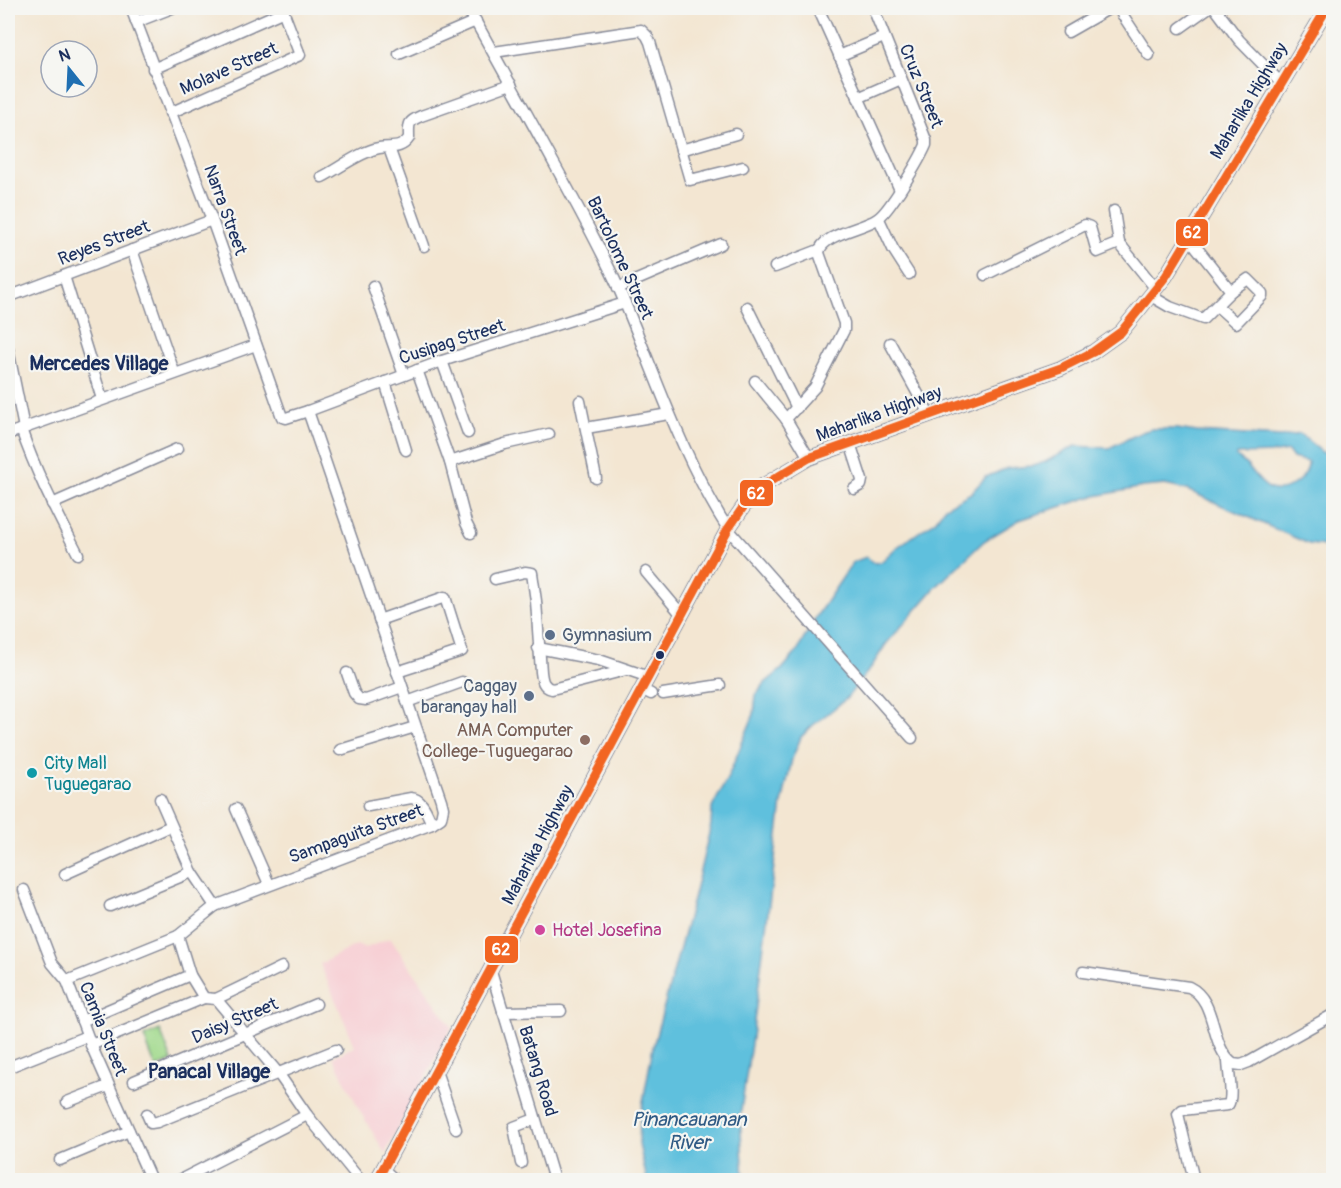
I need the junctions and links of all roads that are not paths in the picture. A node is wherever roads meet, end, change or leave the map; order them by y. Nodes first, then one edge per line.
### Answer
1 (131, 8) edge
2 (172, 8) edge
3 (468, 8) edge
4 (818, 8) edge
5 (873, 8) edge
6 (1110, 8) edge
7 (1118, 8) edge
8 (1208, 8) edge
9 (1215, 8) edge
10 (1327, 8) edge
11 (283, 9) edge
12 (476, 21) junction
13 (136, 22) junction
14 (1179, 28) dead end
15 (1068, 32) dead end
16 (884, 37) junction
17 (494, 52) junction
18 (399, 54) dead end
19 (1149, 55) dead end
20 (839, 56) junction
21 (153, 69) junction
22 (901, 79) junction
23 (1281, 83) junction
24 (511, 84) junction
25 (858, 98) junction
26 (170, 112) junction
27 (736, 134) dead end
28 (389, 148) junction
29 (681, 150) junction
30 (743, 167) dead end
31 (322, 177) dead end
32 (900, 190) junction
33 (1114, 211) dead end
34 (879, 219) junction
35 (212, 220) junction
36 (1189, 238) junction
37 (1119, 243) junction
38 (721, 244) dead end
39 (424, 246) dead end
40 (132, 250) junction
41 (819, 250) junction
42 (775, 267) dead end
43 (909, 274) dead end
44 (985, 275) dead end
45 (64, 276) junction
46 (373, 286) dead end
47 (618, 288) junction
48 (1231, 291) junction
49 (1153, 292) junction
50 (8, 297) edge
51 (625, 303) junction
52 (1217, 306) junction
53 (747, 307) dead end
54 (890, 343) dead end
55 (256, 345) junction
56 (8, 349) edge
57 (442, 361) junction
58 (417, 370) junction
59 (174, 372) junction
60 (404, 375) junction
61 (755, 381) dead end
62 (385, 382) junction
63 (102, 399) junction
64 (580, 401) dead end
65 (797, 408) junction
66 (308, 411) junction
67 (669, 414) junction
68 (929, 414) junction
69 (291, 416) joint
70 (786, 419) junction
71 (22, 428) junction
72 (586, 428) junction
73 (468, 433) dead end
74 (8, 434) edge
75 (549, 434) dead end
76 (850, 443) junction
77 (177, 449) dead end
78 (406, 450) dead end
79 (809, 458) junction
80 (450, 462) junction
81 (597, 478) dead end
82 (854, 489) dead end
83 (52, 504) junction
84 (728, 529) junction
85 (471, 533) dead end
86 (78, 554) dead end
87 (646, 572) dead end
88 (495, 579) dead end
89 (682, 615) junction
90 (379, 620) junction
91 (538, 648) junction
92 (626, 670) junction
93 (397, 672) junction
94 (347, 673) dead end
95 (650, 676) junction
96 (462, 682) dead end
97 (720, 685) dead end
98 (402, 687) junction
99 (663, 694) dead end
100 (407, 702) junction
101 (416, 728) junction
102 (912, 738) dead end
103 (340, 750) dead end
104 (160, 799) dead end
105 (368, 806) dead end
106 (236, 809) dead end
107 (432, 824) junction
108 (171, 826) junction
109 (192, 872) junction
110 (65, 874) dead end
111 (269, 884) junction
112 (24, 890) dead end
113 (110, 906) dead end
114 (215, 906) junction
115 (178, 936) junction
116 (282, 967) dead end
117 (490, 971) junction
118 (1083, 972) dead end
119 (190, 975) junction
120 (67, 981) junction
121 (204, 998) junction
122 (216, 999) junction
123 (316, 1005) dead end
124 (561, 1011) dead end
125 (504, 1012) junction
126 (1334, 1014) edge
127 (82, 1021) junction
128 (246, 1035) junction
129 (89, 1041) junction
130 (336, 1050) dead end
131 (1228, 1060) junction
132 (9, 1067) dead end
133 (436, 1071) junction
134 (278, 1073) junction
135 (134, 1081) dead end
136 (108, 1086) junction
137 (67, 1102) dead end
138 (307, 1115) junction
139 (149, 1118) dead end
140 (535, 1119) junction
141 (456, 1129) dead end
142 (129, 1131) junction
143 (60, 1160) dead end
144 (521, 1163) dead end
145 (380, 1175) edge
146 (152, 1180) edge
147 (180, 1180) edge
148 (360, 1180) edge
149 (395, 1180) edge
150 (554, 1180) edge
151 (1194, 1180) edge

1 - 13 street, Narra Street
2 - 13 street
3 - 12 street, Bartolome Street
4 - 20 street
5 - 16 street, Cruz Street
6 - 15 street
7 - 19 street
8 - 14 street
9 - 23 street
10 - 23 main road, Maharlika Highway
11 - 21 street
11 - 26 street, Molave Street
12 - 17 street, Bartolome Street
12 - 18 street
13 - 21 street, Narra Street
16 - 20 street
16 - 22 street, Cruz Street
17 - 24 street, Bartolome Street
17 - 29 street
20 - 25 street
21 - 26 street, Narra Street
22 - 25 street
22 - 32 street, Cruz Street
23 - 36 main road, Maharlika Highway
24 - 28 street
24 - 47 street, Bartolome Street
25 - 32 street
26 - 35 street, Narra Street
27 - 29 street
28 - 31 street
28 - 39 street
29 - 30 street
32 - 34 street, Cruz Street
33 - 37 street
34 - 41 street
34 - 43 street
35 - 40 street, Reyes Street
35 - 55 street, Narra Street
36 - 48 street
36 - 49 main road, Maharlika Highway
37 - 44 street
37 - 49 street
38 - 47 street
40 - 45 street, Reyes Street
40 - 59 street
41 - 42 street
41 - 65 street
45 - 50 street, Reyes Street
45 - 63 street
46 - 60 street
47 - 51 street, Bartolome Street
48 - 52 street
48 - 52 street
49 - 52 street
49 - 68 main road, Maharlika Highway
51 - 57 street, Cusipag Street
51 - 67 street, Bartolome Street
53 - 65 street
54 - 68 street
55 - 59 street
55 - 69 street, Narra Street
56 - 71 street
57 - 58 street, Cusipag Street
57 - 73 street
58 - 60 street, Cusipag Street
58 - 80 street
59 - 63 street
60 - 62 street, Cusipag Street
61 - 70 street
62 - 66 street, Cusipag Street
62 - 78 street
63 - 71 street
64 - 72 street
65 - 70 street
66 - 69 street, Cusipag Street
66 - 90 street, Sampaguita Street
67 - 72 street
67 - 84 street, Bartolome Street
68 - 76 main road, Maharlika Highway
70 - 79 street
71 - 74 street
71 - 83 street
72 - 81 street
75 - 80 street
76 - 79 main road, Maharlika Highway
76 - 82 street
77 - 83 street
79 - 84 main road, Maharlika Highway
80 - 85 street
83 - 86 street
84 - 89 main road, Maharlika Highway
84 - 102 street, Bartolome Street
87 - 89 street
88 - 91 street
89 - 95 main road, Maharlika Highway
90 - 93 street, Sampaguita Street
90 - 93 street
91 - 92 street
91 - 92 street
92 - 95 street
93 - 98 street, Sampaguita Street
94 - 98 street
95 - 117 main road, Maharlika Highway
96 - 100 street
97 - 99 street
98 - 100 street, Sampaguita Street
100 - 101 street, Sampaguita Street
101 - 103 street
101 - 107 street, Sampaguita Street
104 - 108 street
105 - 107 street
106 - 111 street
107 - 111 street, Sampaguita Street
108 - 109 street
108 - 110 street
109 - 113 street
109 - 114 street
111 - 114 street, Sampaguita Street
112 - 120 street, Camia Street
114 - 115 street, Sampaguita Street
115 - 119 street
115 - 120 street, Sampaguita Street
116 - 122 street
117 - 125 street, Batang Road
117 - 133 main road, Maharlika Highway
118 - 131 street
119 - 121 street
119 - 127 street
120 - 127 street, Camia Street
121 - 122 street
121 - 129 street
122 - 128 street
123 - 128 street, Daisy Street
124 - 125 street
125 - 140 street, Batang Road
126 - 131 street
127 - 129 street, Camia Street
128 - 134 street
128 - 135 street, Daisy Street
129 - 132 street
129 - 136 street, Camia Street
130 - 134 street
131 - 151 street
133 - 141 street
133 - 145 main road, Maharlika Highway
134 - 138 street
134 - 139 street
136 - 137 street
136 - 142 street, Camia Street
138 - 147 street
138 - 148 street
140 - 144 street
140 - 150 street, Batang Road
142 - 143 street
142 - 146 street, Camia Street
145 - 149 street

